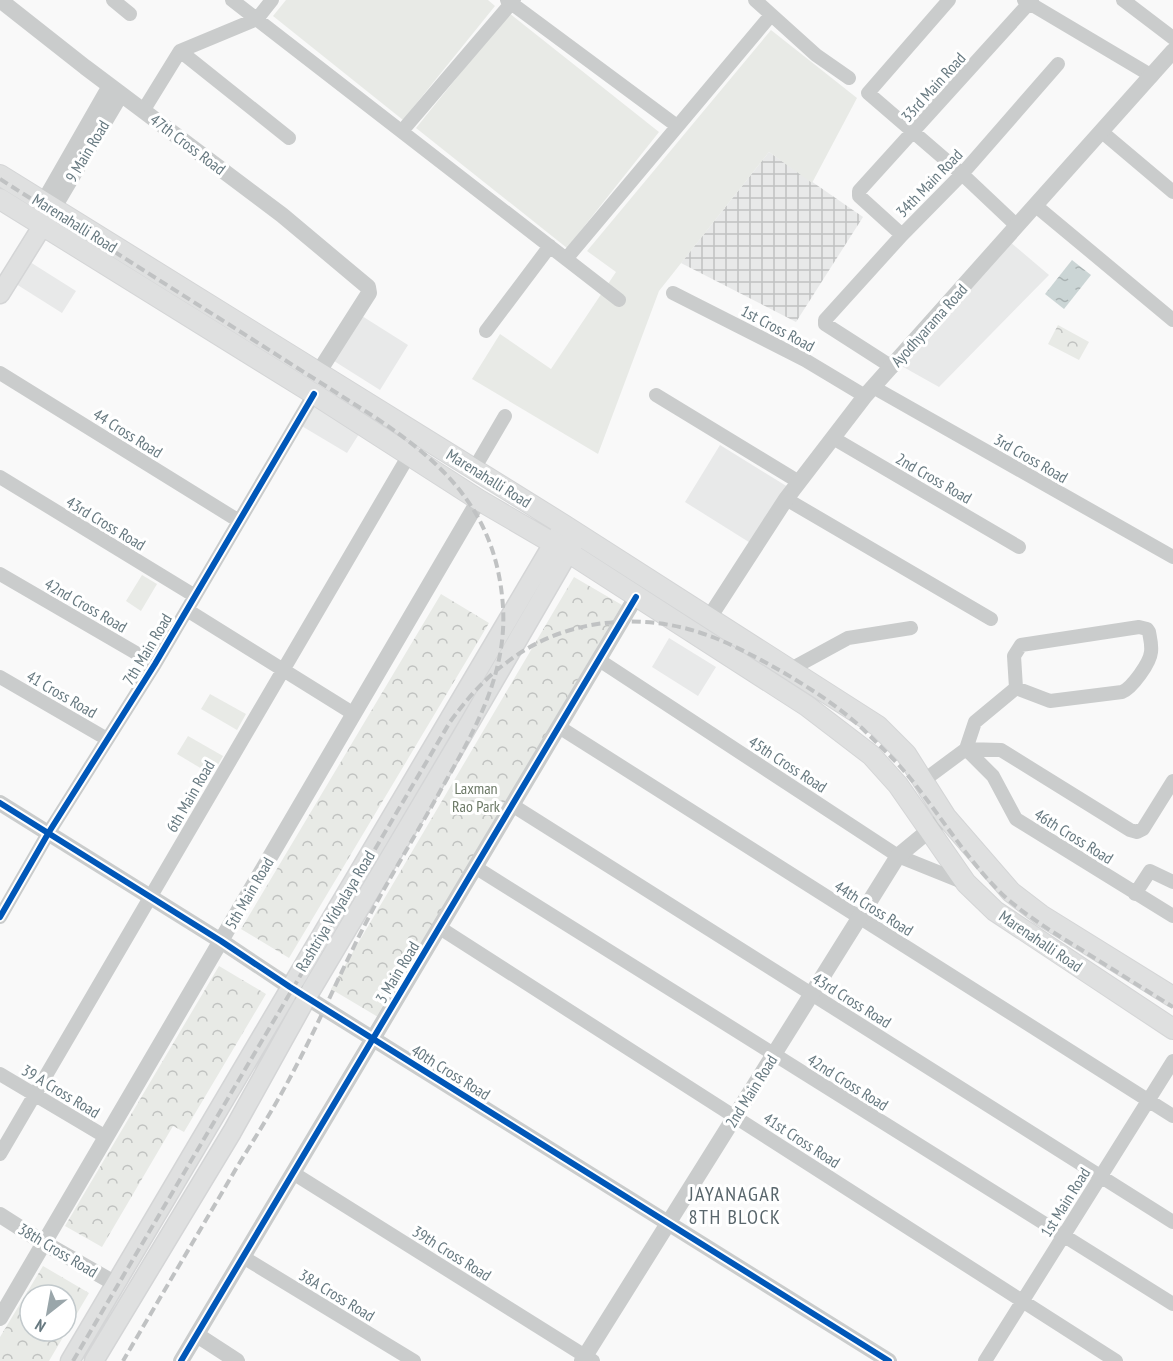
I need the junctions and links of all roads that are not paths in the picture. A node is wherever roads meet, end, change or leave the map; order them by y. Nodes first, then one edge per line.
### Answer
1 (0, 0) edge
2 (113, 0) edge
3 (232, 0) edge
4 (272, 0) edge
5 (755, 0) edge
6 (948, 0) edge
7 (1123, 0) edge
8 (510, 1) edge
9 (1029, 1) edge
10 (129, 14) dead end
11 (771, 15) junction
12 (257, 19) junction
13 (1172, 50) edge
14 (180, 51) junction
15 (1058, 64) dead end
16 (1152, 76) junction
17 (849, 78) dead end
18 (116, 90) junction
19 (143, 111) junction
20 (677, 126) junction
21 (402, 131) junction
22 (1102, 132) junction
23 (914, 133) junction
24 (289, 138) dead end
25 (962, 174) junction
26 (0, 175) edge
27 (1173, 192) edge
28 (0, 199) edge
29 (1036, 206) junction
30 (43, 214) junction
31 (1017, 226) junction
32 (902, 236) junction
33 (550, 246) junction
34 (566, 259) junction
35 (0, 274) edge
36 (673, 293) dead end
37 (0, 294) edge
38 (619, 300) dead end
39 (1173, 320) edge
40 (486, 331) dead end
41 (892, 367) junction
42 (0, 373) edge
43 (318, 373) junction
44 (869, 392) junction
45 (314, 394) junction
46 (656, 395) dead end
47 (505, 416) dead end
48 (833, 438) junction
49 (408, 455) junction
50 (474, 469) junction
51 (0, 477) edge
52 (799, 482) junction
53 (479, 500) junction
54 (786, 500) junction
55 (239, 521) junction
56 (572, 529) junction
57 (1019, 547) dead end
58 (560, 548) junction
59 (1172, 553) edge
60 (0, 574) edge
61 (195, 596) junction
62 (636, 597) junction
63 (187, 610) junction
64 (709, 618) junction
65 (991, 619) dead end
66 (911, 628) dead end
67 (599, 660) junction
68 (155, 664) junction
69 (791, 669) junction
70 (283, 670) junction
71 (0, 676) edge
72 (1016, 688) junction
73 (354, 714) junction
74 (559, 727) junction
75 (107, 739) junction
76 (966, 749) junction
77 (922, 781) junction
78 (1173, 782) edge
79 (0, 803) edge
80 (512, 805) junction
81 (946, 817) junction
82 (930, 830) junction
83 (49, 832) junction
84 (898, 856) junction
85 (475, 867) junction
86 (1173, 882) edge
87 (966, 883) junction
88 (1135, 894) junction
89 (150, 897) junction
90 (1173, 916) edge
91 (0, 917) edge
92 (859, 918) junction
93 (440, 928) junction
94 (221, 941) junction
95 (290, 987) junction
96 (812, 994) junction
97 (307, 997) junction
98 (1173, 997) edge
99 (1173, 1029) edge
100 (373, 1039) junction
101 (773, 1055) junction
102 (1173, 1060) edge
103 (0, 1074) edge
104 (35, 1094) junction
105 (1148, 1100) junction
106 (1173, 1116) edge
107 (735, 1117) junction
108 (106, 1137) junction
109 (0, 1154) edge
110 (293, 1173) junction
111 (1100, 1177) junction
112 (0, 1215) edge
113 (1173, 1222) edge
114 (668, 1223) junction
115 (1064, 1236) junction
116 (44, 1243) junction
117 (243, 1257) junction
118 (116, 1284) junction
119 (1023, 1301) junction
120 (1173, 1304) edge
121 (0, 1318) edge
122 (196, 1335) junction
123 (587, 1359) edge
124 (70, 1361) edge
125 (94, 1361) edge
126 (182, 1361) edge
127 (237, 1361) edge
128 (414, 1361) edge
129 (889, 1361) edge
130 (986, 1361) edge
131 (1116, 1361) edge

1 - 18 street, 47th Cross Road
2 - 10 street
3 - 12 street
4 - 12 street
5 - 11 street
6 - 23 street
7 - 13 street
8 - 20 street
8 - 21 street
9 - 16 street
9 - 23 street, 33rd Main Road
11 - 17 street
11 - 20 street
12 - 14 street
12 - 21 street
13 - 16 street, Ayodhyarama Road
14 - 19 street
14 - 24 street
15 - 25 street, 34th Main Road
16 - 22 street, Ayodhyarama Road
18 - 19 street, 47th Cross Road
18 - 30 street
19 - 43 street, 47th Cross Road
20 - 34 street
21 - 33 street
22 - 27 street
22 - 29 street, Ayodhyarama Road
23 - 25 street
23 - 32 street, 33rd Main Road
25 - 31 street
25 - 32 street, 34th Main Road
26 - 30 main road, Marenahalli Road
28 - 30 main road, Marenahalli Road
29 - 31 street, Ayodhyarama Road
29 - 39 street
30 - 35 main road
30 - 37 main road
30 - 43 main road, Marenahalli Road
30 - 45 main road, Marenahalli Road
31 - 41 street, Ayodhyarama Road
32 - 41 street, 34th Main Road
33 - 34 street
33 - 40 street
34 - 38 street
36 - 44 street, 1st Cross Road
41 - 44 street, Ayodhyarama Road
42 - 55 street, 44 Cross Road
43 - 50 main road, Marenahalli Road
44 - 48 street, Ayodhyarama Road
44 - 59 street, 3rd Cross Road
45 - 49 main road, Marenahalli Road
45 - 55 street, 7th Main Road
46 - 52 street
47 - 50 street
48 - 52 street, Ayodhyarama Road
48 - 57 street, 2nd Cross Road
49 - 53 main road, Marenahalli Road
49 - 70 street, 6th Main Road
50 - 56 main road, Marenahalli Road
51 - 61 street, 43rd Cross Road
52 - 54 street, Ayodhyarama Road
53 - 58 main road, Marenahalli Road
53 - 73 street, 5th Main Road
54 - 64 street, Ayodhyarama Road
54 - 65 street
55 - 61 street, 7th Main Road
56 - 58 main road, Rashtriya Vidyalaya Road
56 - 64 main road, Marenahalli Road
58 - 62 main road, Marenahalli Road
58 - 95 main road, Rashtriya Vidyalaya Road
58 - 97 main road, Rashtriya Vidyalaya Road
60 - 68 street, 42nd Cross Road
61 - 63 street, 7th Main Road
62 - 67 street, 3 Main Road
62 - 82 main road, Marenahalli Road
63 - 68 street, 7th Main Road
63 - 70 street
64 - 69 main road, Marenahalli Road
66 - 69 street
67 - 74 street, 3 Main Road
67 - 84 street, 45th Cross Road
68 - 75 street, 7th Main Road
69 - 77 main road, Marenahalli Road
70 - 73 street
70 - 89 street, 6th Main Road
71 - 75 street, 41 Cross Road
72 - 72 street
72 - 76 street
73 - 94 street, 5th Main Road
74 - 80 street, 3 Main Road
74 - 92 street, 44th Cross Road
75 - 83 street, 7th Main Road
76 - 77 street
76 - 78 street
76 - 88 street, 46th Cross Road
77 - 81 main road, Marenahalli Road
79 - 83 street, 40th Cross Road
80 - 85 street, 3 Main Road
80 - 96 street, 43rd Cross Road
81 - 82 street
81 - 98 main road, Marenahalli Road
82 - 84 street, 2nd Main Road
82 - 87 main road, Marenahalli Road
83 - 89 street, 40th Cross Road
83 - 91 street, 7th Main Road
84 - 87 street, 45th Cross Road
84 - 92 street, 2nd Main Road
85 - 93 street, 3 Main Road
85 - 101 street, 42nd Cross Road
86 - 88 street
87 - 99 main road, Marenahalli Road
88 - 90 street, 46th Cross Road
89 - 94 street, 40th Cross Road
89 - 104 street, 6th Main Road
92 - 96 street, 2nd Main Road
92 - 105 street, 44th Cross Road
93 - 100 street, 3 Main Road
93 - 107 street, 41st Cross Road
94 - 95 street, 40th Cross Road
94 - 108 street, 5th Main Road
95 - 97 street, 40th Cross Road
95 - 118 main road, Rashtriya Vidyalaya Road
96 - 101 street, 2nd Main Road
96 - 111 street, 43rd Cross Road
97 - 100 street, 40th Cross Road
97 - 125 main road, Rashtriya Vidyalaya Road
100 - 110 street, 3 Main Road
100 - 114 street, 40th Cross Road
101 - 107 street, 2nd Main Road
101 - 115 street, 42nd Cross Road
102 - 105 street, 1st Main Road
103 - 104 street, 39 A Cross Road
104 - 108 street, 39 A Cross Road
104 - 109 street, 6th Main Road
105 - 106 street, 44th Cross Road
105 - 111 street, 1st Main Road
107 - 114 street, 2nd Main Road
107 - 119 street, 41st Cross Road
108 - 116 street, 5th Main Road
110 - 117 street, 3 Main Road
110 - 123 street, 39th Cross Road
111 - 113 street, 43rd Cross Road
111 - 115 street, 1st Main Road
112 - 116 street, 38th Cross Road
114 - 123 street, 2nd Main Road
114 - 129 street, 40th Cross Road
115 - 119 street, 1st Main Road
115 - 120 street, 42nd Cross Road
116 - 118 street, 38th Cross Road
116 - 121 street, 5th Main Road
117 - 122 street, 3 Main Road
117 - 128 street, 38A Cross Road
118 - 124 main road, Rashtriya Vidyalaya Road
119 - 130 street, 1st Main Road
119 - 131 street, 41st Cross Road
122 - 126 street, 3 Main Road
122 - 127 street

